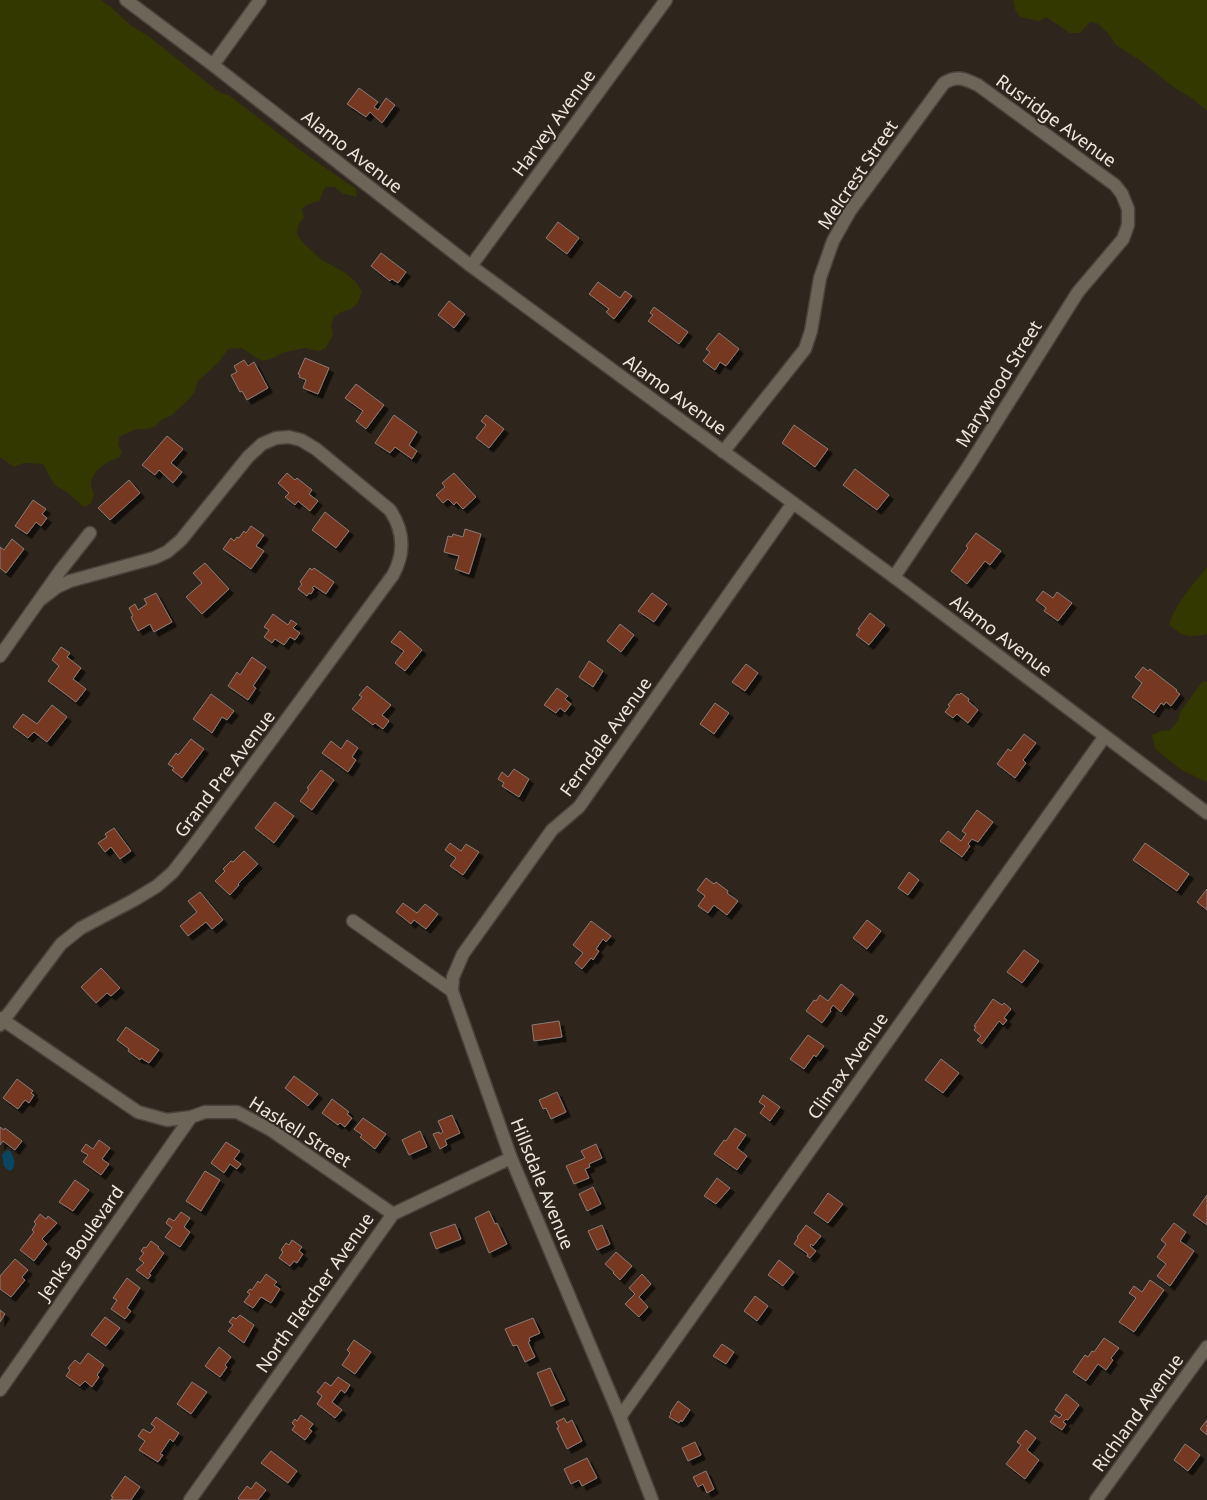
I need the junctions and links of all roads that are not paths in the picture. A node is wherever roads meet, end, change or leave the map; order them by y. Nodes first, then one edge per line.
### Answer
1 (126, 0) edge
2 (260, 0) edge
3 (666, 0) edge
4 (213, 65) junction
5 (950, 79) joint
6 (1128, 209) joint
7 (471, 266) junction
8 (723, 452) junction
9 (793, 503) junction
10 (90, 533) dead end
11 (894, 577) junction
12 (40, 600) junction
13 (0, 656) edge
14 (1105, 736) junction
15 (1207, 813) edge
16 (353, 921) dead end
17 (452, 991) junction
18 (1, 1022) edge
19 (191, 1117) junction
20 (511, 1158) junction
21 (393, 1214) junction
22 (1207, 1347) edge
23 (0, 1390) edge
24 (620, 1418) junction
25 (190, 1500) edge
26 (652, 1500) edge
27 (1096, 1500) edge

1 - 4 street, Alamo Avenue
2 - 4 street
3 - 7 street, Harvey Avenue
4 - 7 street, Alamo Avenue
5 - 6 street, Rusridge Avenue
5 - 8 street, Melcrest Street
6 - 11 street, Marywood Street
7 - 8 street, Alamo Avenue
8 - 9 street, Alamo Avenue
9 - 11 street, Alamo Avenue
9 - 17 street, Ferndale Avenue
10 - 12 street
11 - 14 street, Alamo Avenue
12 - 13 street
12 - 18 street, Grand Pre Avenue
14 - 15 street, Alamo Avenue
14 - 24 street, Climax Avenue
16 - 17 street
17 - 20 street, Hillsdale Avenue
18 - 19 street, Haskell Street
19 - 21 street, Haskell Street
19 - 23 street, Jenks Boulevard
20 - 21 street, North Fletcher Avenue
20 - 24 street, Hillsdale Avenue
21 - 25 street, North Fletcher Avenue
22 - 27 street, Richland Avenue
24 - 26 street, Hillsdale Avenue

